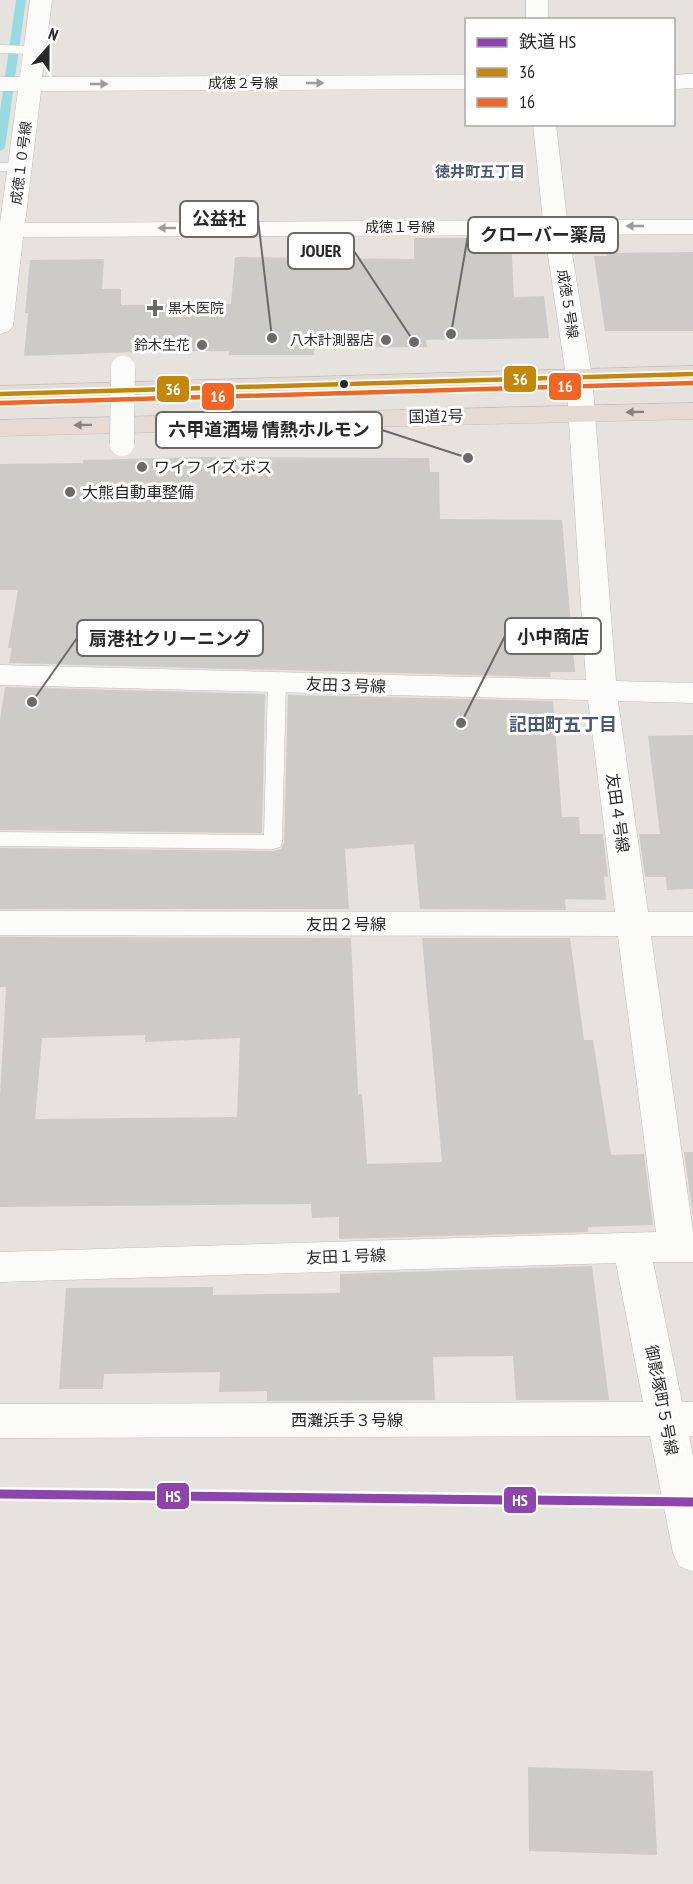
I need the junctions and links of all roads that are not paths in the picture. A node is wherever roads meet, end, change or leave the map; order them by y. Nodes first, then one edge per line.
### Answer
1 (41, 0) edge
2 (537, 0) edge
3 (537, 18) edge
4 (0, 50) edge
5 (33, 50) junction
6 (693, 81) edge
7 (465, 82) edge
8 (675, 82) edge
9 (17, 84) edge
10 (544, 126) edge
11 (13, 167) edge
12 (555, 226) junction
13 (693, 227) edge
14 (5, 230) edge
15 (0, 326) edge
16 (123, 368) dead end
17 (693, 374) edge
18 (579, 376) junction
19 (0, 394) edge
20 (693, 411) edge
21 (583, 413) junction
22 (0, 428) edge
23 (122, 444) dead end
24 (0, 675) edge
25 (277, 683) junction
26 (602, 692) junction
27 (693, 693) edge
28 (0, 839) edge
29 (0, 922) edge
30 (633, 924) junction
31 (693, 924) edge
32 (631, 1247) junction
33 (685, 1248) edge
34 (0, 1267) edge
35 (679, 1419) edge
36 (0, 1421) edge
37 (693, 1552) edge

1 - 5 street, 成徳１０号線
2 - 3 street
4 - 5 lane
5 - 9 street, 成徳１０号線
6 - 8 street
9 -> 7 street, 成徳２号線
9 - 11 street, 成徳１０号線
10 - 12 street, 成徳５号線
11 - 14 street, 成徳１０号線
13 -> 12 street, 成徳１号線
12 -> 14 street, 成徳１号線
12 - 18 street, 成徳５号線
14 - 15 street, 成徳１０号線
16 - 23 street, bridge
17 - 18 highway
18 - 19 highway
18 - 21 street, 友田４号線
20 -> 21 highway, 国道2号
21 -> 22 highway, 国道2号
21 - 26 street, 友田４号線
24 - 25 street, 友田３号線
25 - 26 street, 友田３号線
25 - 28 lane
26 - 27 street, 友田３号線
26 - 30 street, 友田４号線
29 - 30 street, 友田２号線
30 - 31 street, 友田２号線
30 - 33 street, 友田４号線
32 - 33 street, 友田１号線
32 - 34 street, 友田１号線
32 - 35 street, 御影塚町５号線
35 - 36 street, 西灘浜手３号線
35 - 37 street, 御影塚町５号線

